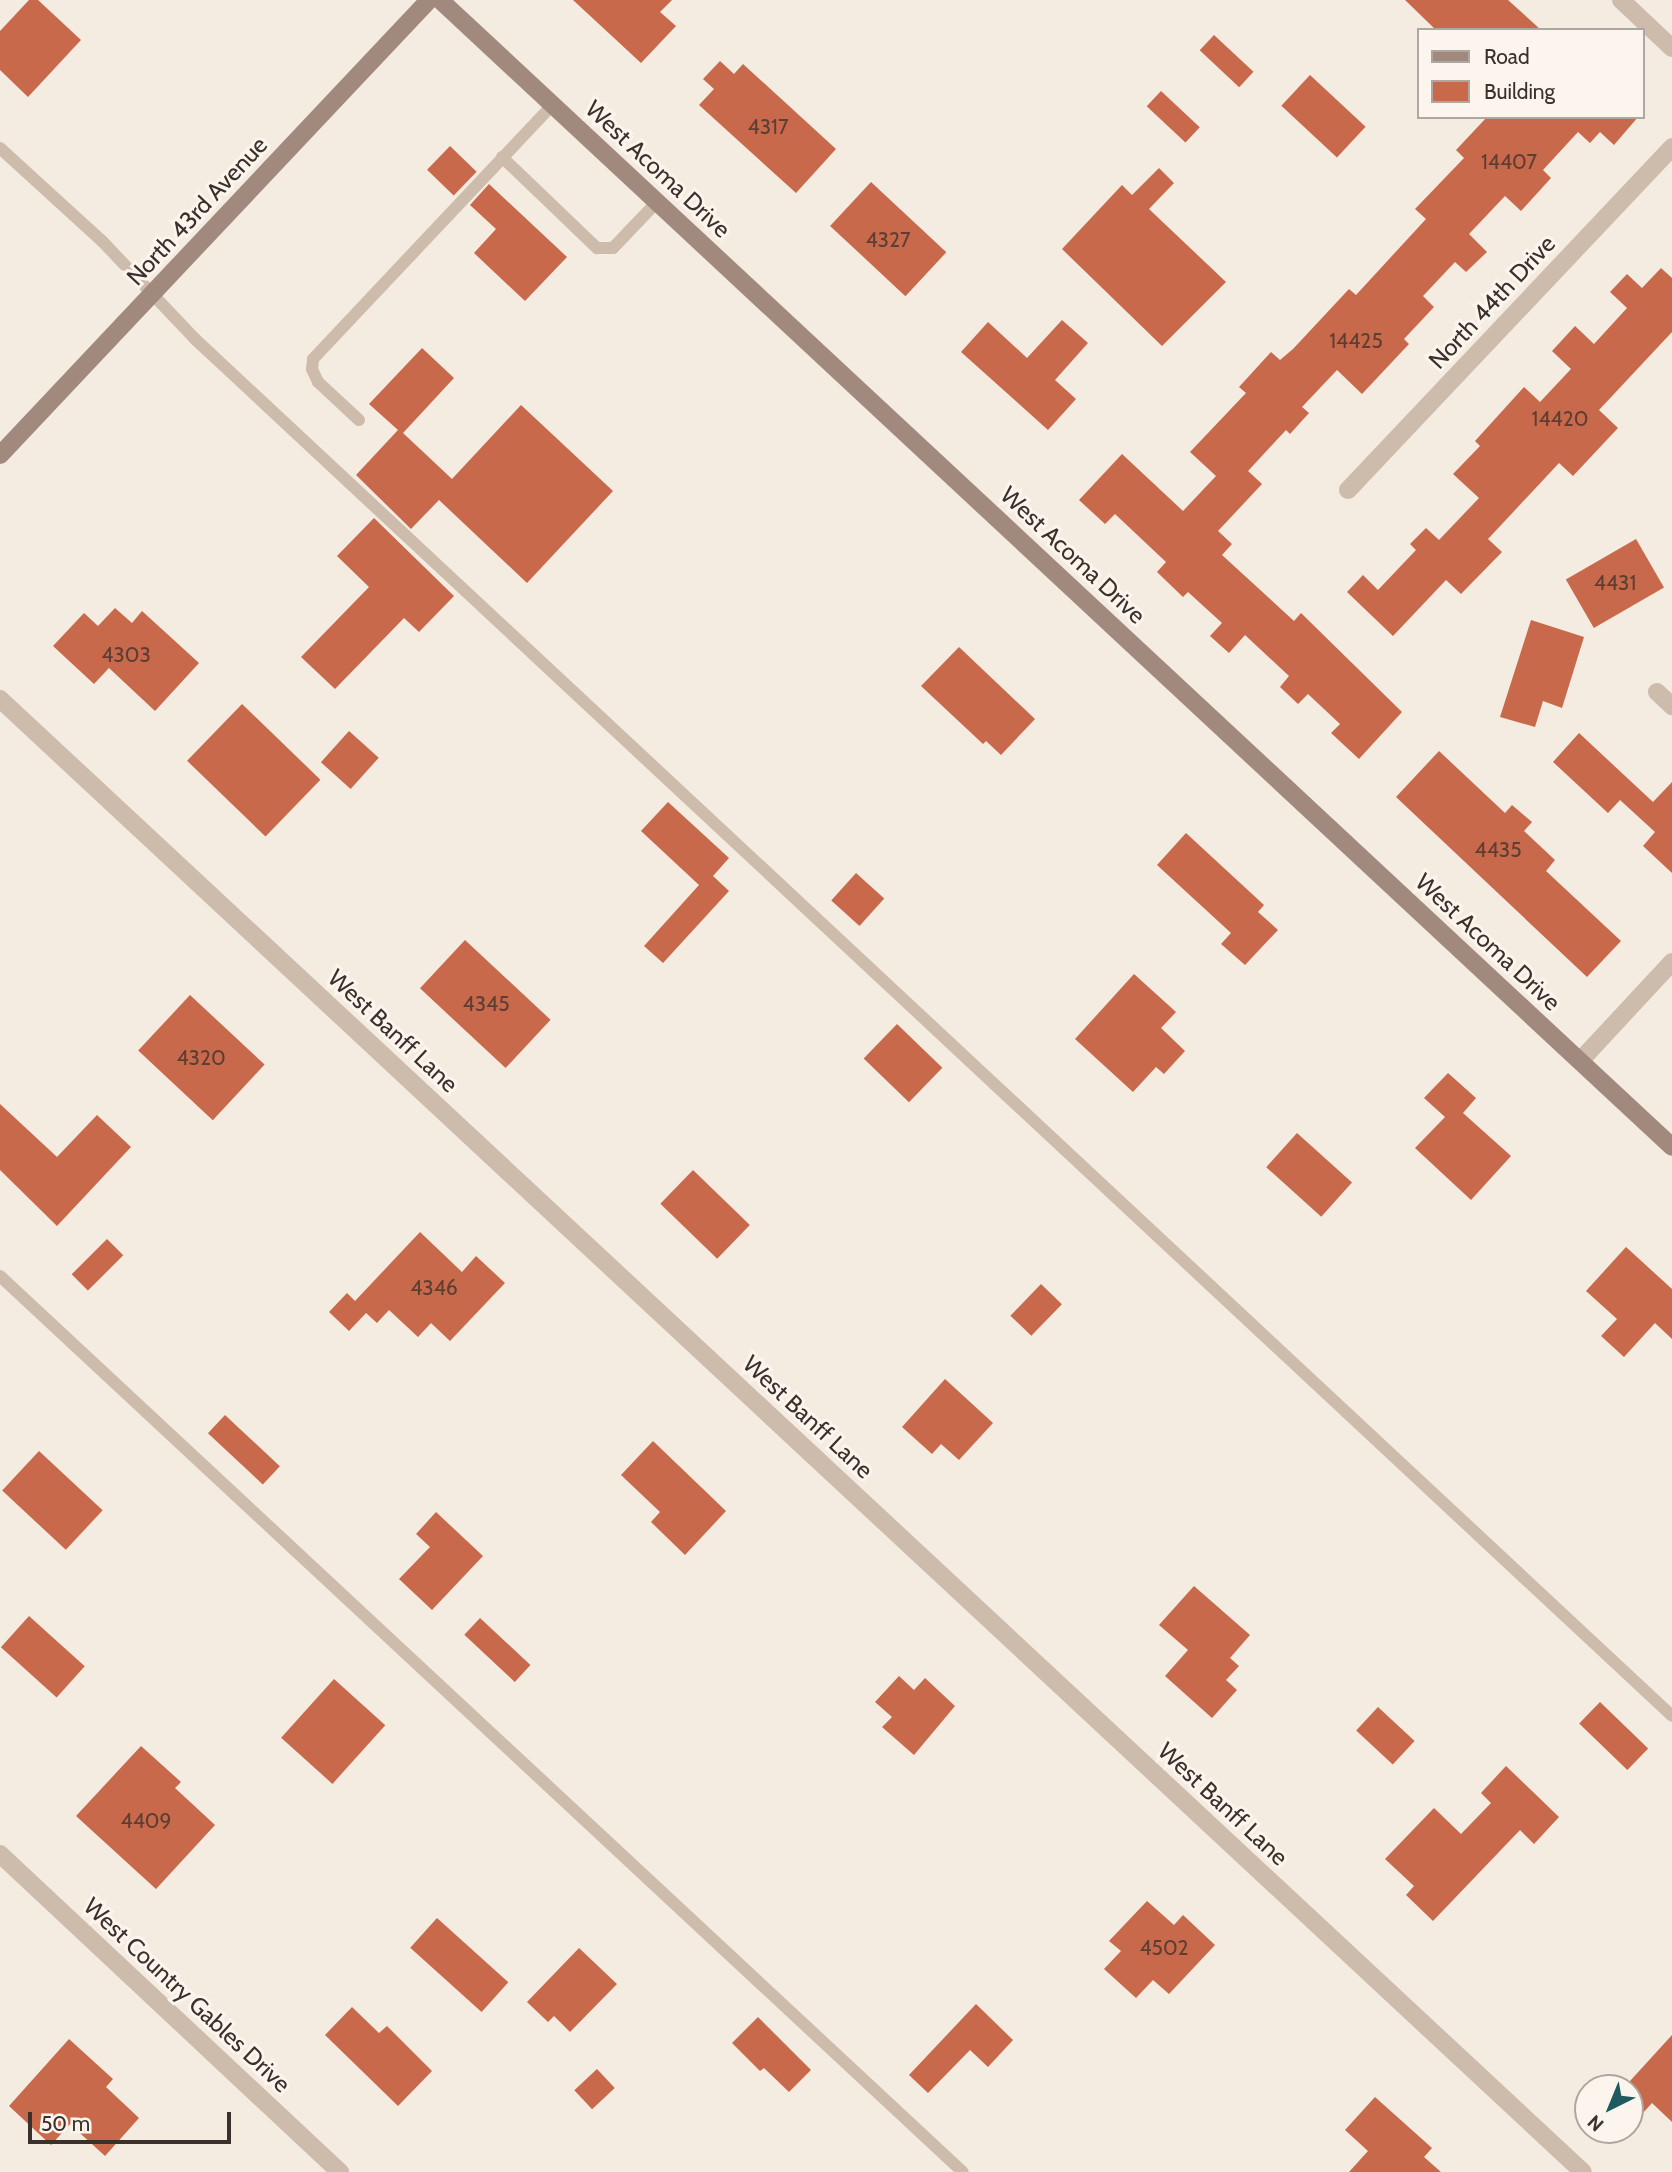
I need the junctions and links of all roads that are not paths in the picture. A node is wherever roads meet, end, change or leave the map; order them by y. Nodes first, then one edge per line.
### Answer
1 (429, 0) edge
2 (440, 0) edge
3 (1620, 0) edge
4 (1672, 48) edge
5 (552, 104) junction
6 (1672, 147) edge
7 (0, 148) edge
8 (502, 157) junction
9 (657, 202) junction
10 (152, 295) junction
11 (359, 420) dead end
12 (0, 455) edge
13 (1348, 490) dead end
14 (1657, 692) dead end
15 (0, 699) edge
16 (1672, 706) edge
17 (1672, 962) edge
18 (1580, 1061) junction
19 (1672, 1147) edge
20 (0, 1276) edge
21 (1672, 1716) edge
22 (0, 1854) edge
23 (340, 2172) edge
24 (963, 2172) edge
25 (1583, 2172) edge

1 - 10 street, North 43rd Avenue
2 - 5 street, West Acoma Drive
3 - 4 street
5 - 8 lane
5 - 9 street, West Acoma Drive
6 - 13 street, North 44th Drive
7 - 10 lane
8 - 9 lane
8 - 11 lane
9 - 18 street, West Acoma Drive
10 - 12 street, North 43rd Avenue
10 - 21 lane
14 - 16 street
15 - 25 street, West Banff Lane
17 - 18 street
18 - 19 street, West Acoma Drive
20 - 24 lane
22 - 23 street, West Country Gables Drive

